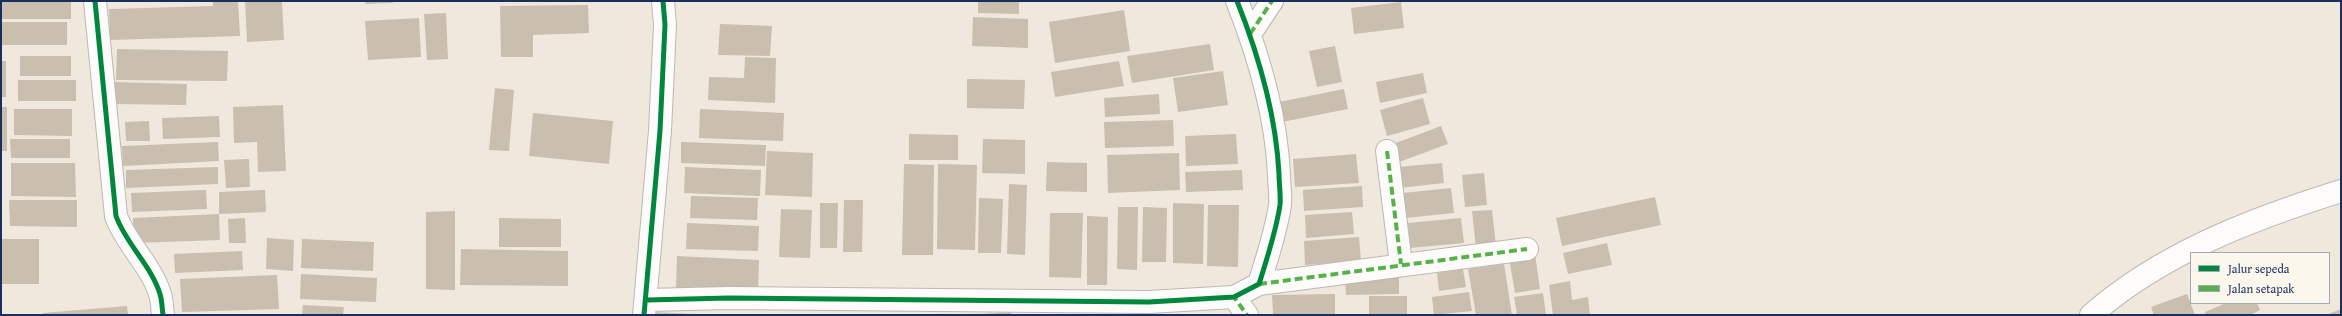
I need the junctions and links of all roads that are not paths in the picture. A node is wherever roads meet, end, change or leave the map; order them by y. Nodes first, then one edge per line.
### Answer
1 (95, 1) edge
2 (663, 1) edge
3 (1237, 1) edge
4 (1272, 1) edge
5 (1250, 34) junction
6 (1387, 151) dead end
7 (2341, 192) edge
8 (1527, 249) dead end
9 (1401, 264) junction
10 (1259, 284) junction
11 (1234, 297) junction
12 (646, 307) edge
13 (1050, 308) edge
14 (163, 315) edge
15 (1247, 315) edge
16 (2090, 315) edge

1 - 14 street
2 - 12 street
3 - 5 street
4 - 5 street
5 - 10 street
6 - 9 street
7 - 16 street
8 - 9 street
9 - 10 street
10 - 11 street
11 - 13 street
11 - 15 street
12 - 13 street

